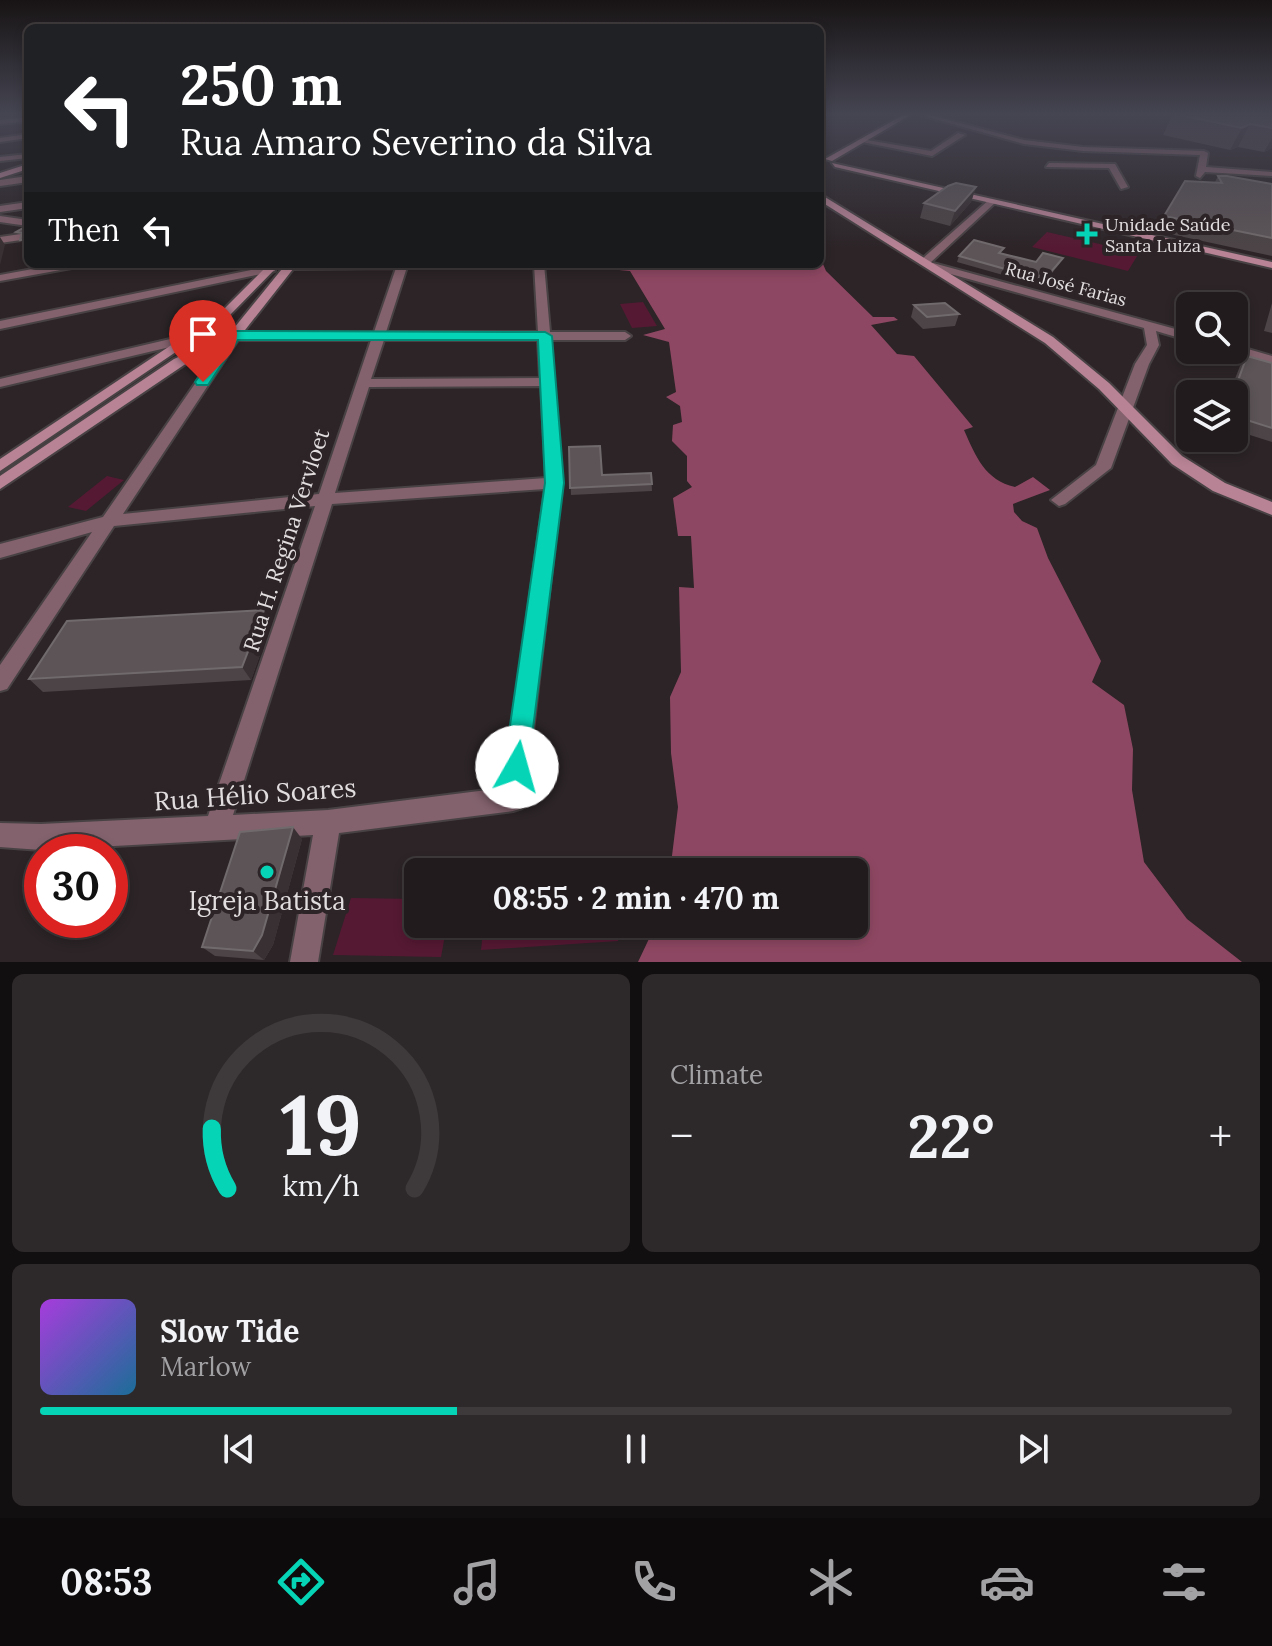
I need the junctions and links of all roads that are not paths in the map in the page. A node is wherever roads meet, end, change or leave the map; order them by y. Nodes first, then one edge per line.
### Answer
1 (1092, 159) edge
2 (1203, 159) edge
3 (828, 161) edge
4 (1049, 165) dead end
5 (1097, 165) junction
6 (24, 167) edge
7 (1272, 174) edge
8 (0, 176) edge
9 (24, 180) edge
10 (0, 183) edge
11 (1124, 187) dead end
12 (824, 199) edge
13 (993, 201) junction
14 (24, 206) edge
15 (0, 209) edge
16 (0, 219) edge
17 (24, 222) edge
18 (0, 227) edge
19 (24, 232) edge
20 (24, 234) edge
21 (0, 240) edge
22 (930, 263) junction
23 (1272, 265) edge
24 (55, 268) edge
25 (264, 268) edge
26 (271, 268) edge
27 (289, 268) edge
28 (401, 268) edge
29 (539, 268) edge
30 (0, 278) edge
31 (225, 314) junction
32 (248, 317) junction
33 (0, 325) edge
34 (1149, 325) junction
35 (199, 330) junction
36 (1176, 333) edge
37 (234, 336) junction
38 (381, 336) junction
39 (545, 336) junction
40 (625, 336) dead end
41 (183, 340) junction
42 (1248, 353) edge
43 (1272, 360) edge
44 (549, 382) junction
45 (0, 383) edge
46 (363, 383) junction
47 (1127, 412) junction
48 (0, 466) edge
49 (554, 483) junction
50 (0, 484) edge
51 (324, 499) junction
52 (1059, 500) dead end
53 (1272, 509) edge
54 (109, 521) junction
55 (0, 551) edge
56 (0, 682) edge
57 (328, 822) junction
58 (216, 829) junction
59 (0, 835) edge
60 (304, 962) edge

1 - 5 street
2 - 7 street
3 - 13 street
4 - 5 street
5 - 11 street
6 - 8 street
9 - 10 street
12 - 22 street
13 - 22 street
13 - 23 street
14 - 15 street
16 - 17 street
18 - 19 street
20 - 21 street
22 - 34 street, Rua José Farias
22 - 47 street
24 - 30 street
25 - 33 street
26 - 31 street
27 - 32 street
28 - 38 street, Rua H. Regina Vervloet
29 - 39 street
31 - 32 street
31 - 35 street
32 - 37 street
34 - 36 street, Rua José Farias
34 - 47 street
35 - 37 street
35 - 41 street
37 - 38 street
37 - 50 street
37 - 54 street
38 - 39 street
38 - 46 street, Rua H. Regina Vervloet
39 - 40 street
39 - 44 street
41 - 45 street
41 - 48 street
42 - 43 street
44 - 46 street
44 - 49 street
46 - 51 street, Rua H. Regina Vervloet
47 - 52 street
47 - 53 street
49 - 51 street
49 - 57 street, Rua Hélio Soares
51 - 54 street
51 - 58 street, Rua H. Regina Vervloet
54 - 55 street
54 - 56 street
57 - 58 street, Rua Hélio Soares
57 - 60 street
58 - 59 street, Rua Hélio Soares

